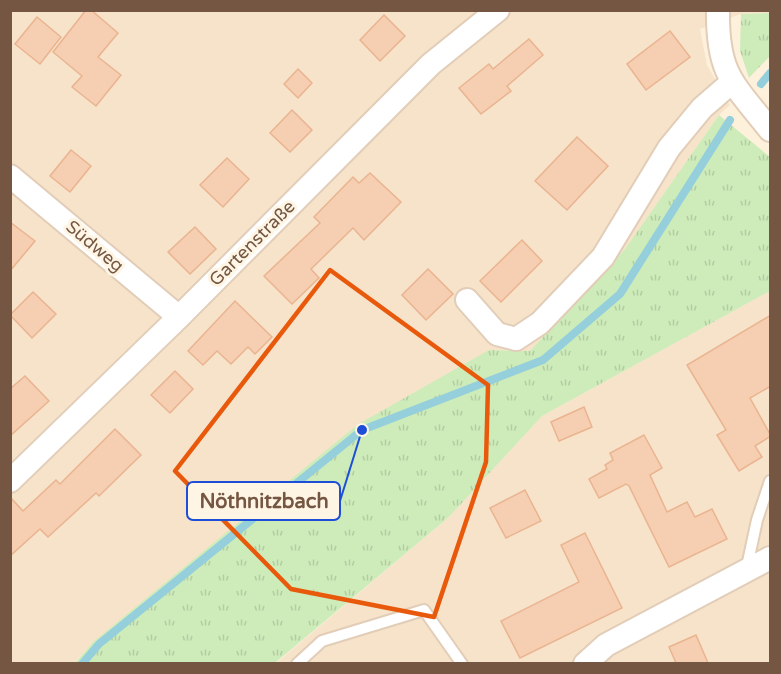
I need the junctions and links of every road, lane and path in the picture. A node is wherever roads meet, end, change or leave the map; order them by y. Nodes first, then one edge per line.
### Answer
1 (498, 10) edge
2 (718, 10) edge
3 (732, 82) junction
4 (771, 130) edge
5 (10, 176) edge
6 (467, 300) dead end
7 (179, 316) junction
8 (10, 481) edge
9 (771, 481) edge
10 (771, 558) edge
11 (746, 571) junction
12 (297, 663) edge
13 (462, 663) edge
14 (585, 663) edge

1 - 7 street, Gartenstraße
2 - 3 street
3 - 4 street
3 - 6 street
5 - 7 street, Südweg
7 - 8 street, Gartenstraße
9 - 11 lane
10 - 11 street
11 - 14 street
12 - 13 lane

